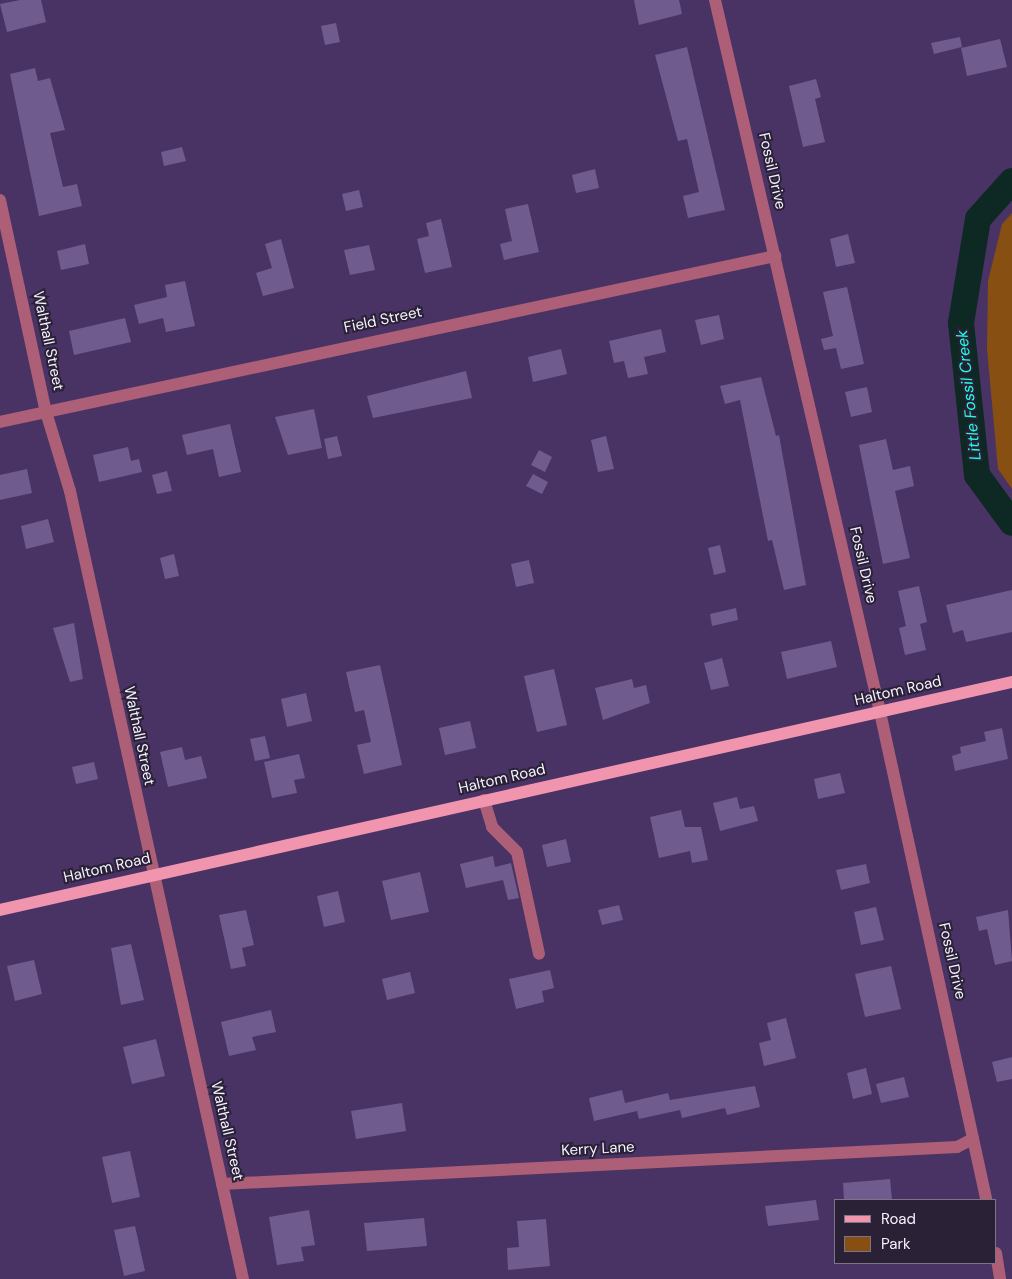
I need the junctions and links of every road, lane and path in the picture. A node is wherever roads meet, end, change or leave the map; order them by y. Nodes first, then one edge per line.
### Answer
1 (715, 0) edge
2 (0, 200) edge
3 (775, 256) junction
4 (46, 412) junction
5 (0, 422) edge
6 (1012, 682) edge
7 (880, 712) junction
8 (484, 800) junction
9 (153, 874) junction
10 (0, 910) edge
11 (539, 954) dead end
12 (973, 1139) junction
13 (222, 1184) junction
14 (986, 1199) edge
15 (997, 1260) edge
16 (243, 1279) edge
17 (1000, 1279) edge

1 - 3 street, Fossil Drive
2 - 4 street, Walthall Street
3 - 4 street, Field Street
3 - 7 street, Fossil Drive
4 - 5 street, Field Street
4 - 9 street, Walthall Street
6 - 7 main road, Haltom Road
7 - 8 main road, Haltom Road
7 - 12 street, Fossil Drive
8 - 9 main road, Haltom Road
8 - 11 street
9 - 10 main road, Haltom Road
9 - 13 street, Walthall Street
12 - 13 street, Kerry Lane
12 - 14 street, Fossil Drive
13 - 16 street, Walthall Street
15 - 17 street

